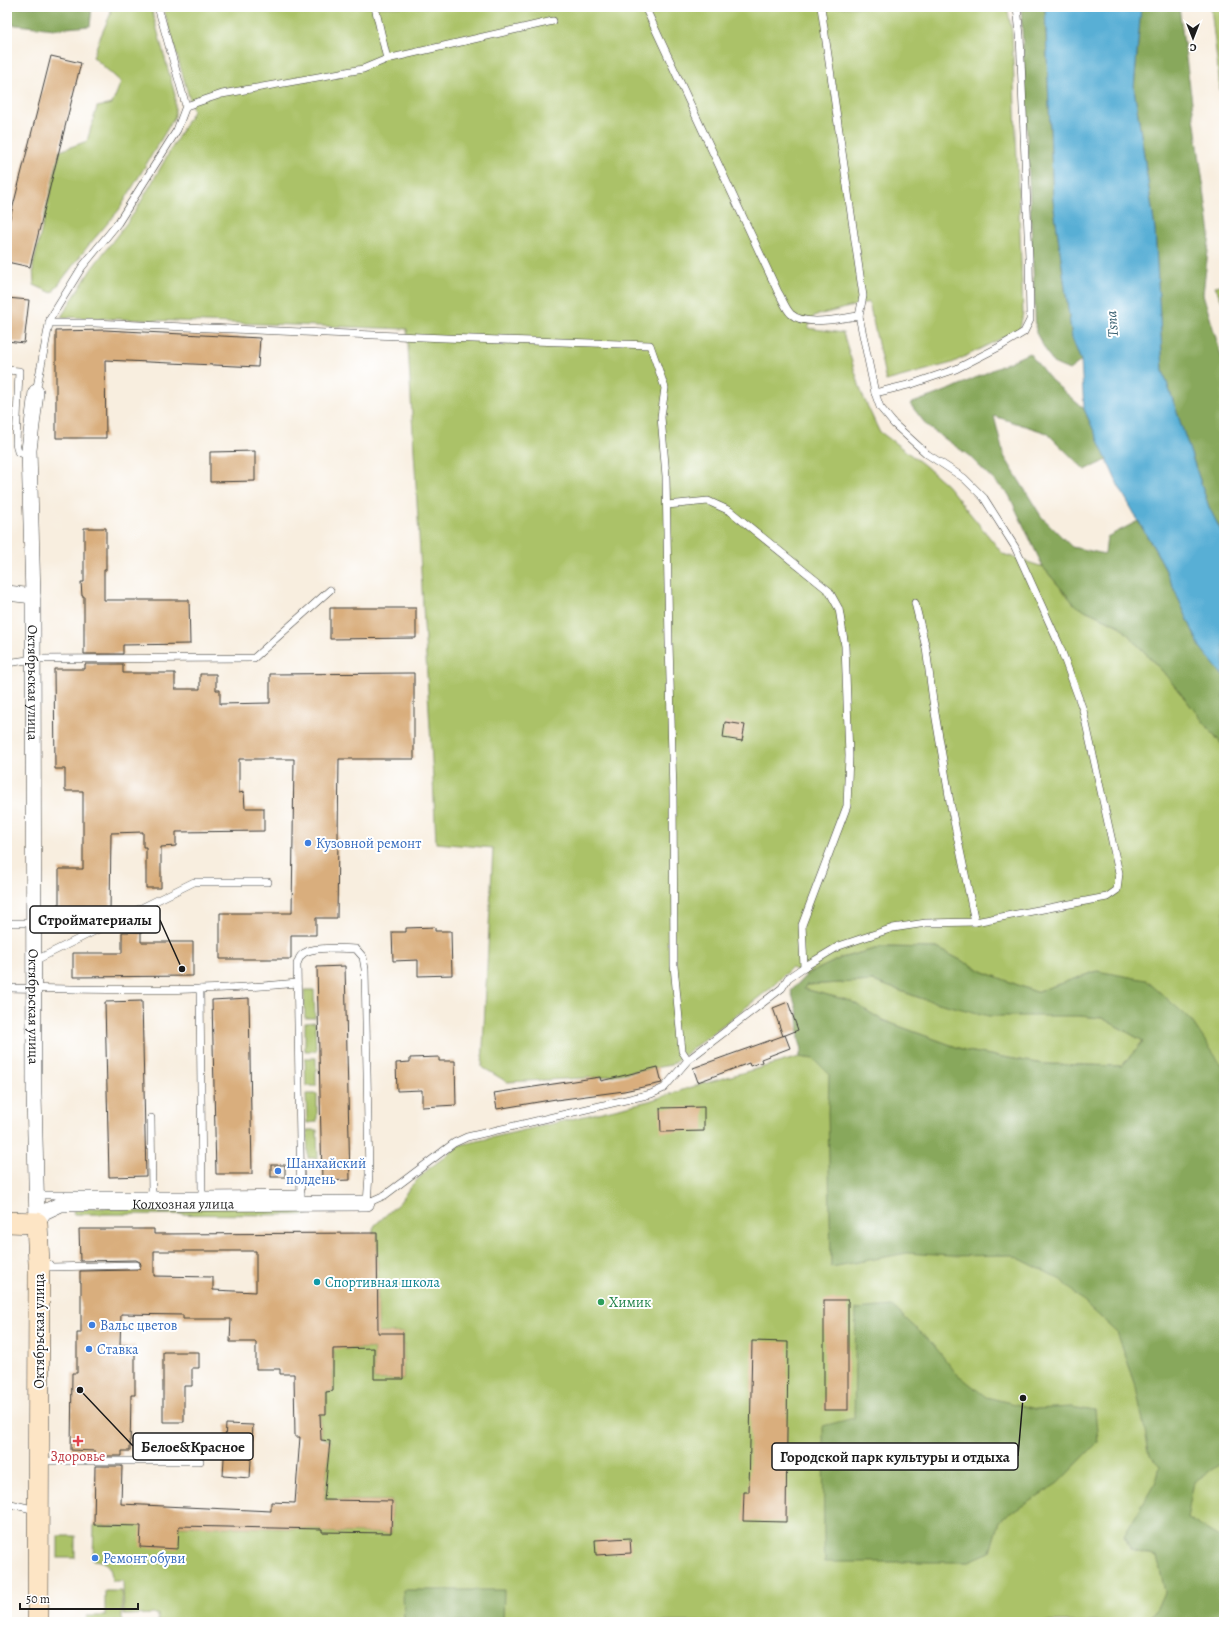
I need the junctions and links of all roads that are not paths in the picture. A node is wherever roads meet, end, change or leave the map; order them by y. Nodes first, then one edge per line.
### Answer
1 (158, 7) edge
2 (375, 7) edge
3 (645, 7) edge
4 (821, 7) edge
5 (1017, 7) edge
6 (553, 21) dead end
7 (386, 59) junction
8 (186, 106) junction
9 (859, 316) junction
10 (49, 323) junction
11 (7, 370) edge
12 (36, 392) joint
13 (875, 393) junction
14 (29, 456) junction
15 (667, 506) junction
16 (330, 590) dead end
17 (7, 593) edge
18 (34, 596) junction
19 (915, 603) dead end
20 (34, 660) junction
21 (7, 663) edge
22 (268, 882) dead end
23 (975, 922) junction
24 (7, 923) edge
25 (34, 923) junction
26 (34, 961) junction
27 (804, 967) junction
28 (297, 983) junction
29 (7, 988) edge
30 (34, 988) junction
31 (200, 989) junction
32 (688, 1060) junction
33 (151, 1118) dead end
34 (152, 1194) junction
35 (36, 1195) junction
36 (202, 1195) junction
37 (301, 1199) junction
38 (367, 1203) junction
39 (7, 1222) edge
40 (37, 1222) junction
41 (39, 1264) junction
42 (136, 1265) dead end
43 (38, 1460) junction
44 (200, 1461) dead end
45 (7, 1504) edge
46 (38, 1510) junction
47 (38, 1622) edge

1 - 8 lane
2 - 7 lane
3 - 9 lane
4 - 9 lane
5 - 13 lane
6 - 7 lane
7 - 8 lane
8 - 10 lane
9 - 13 lane
10 - 12 lane
10 - 15 lane
11 - 14 lane
12 - 14 street, Октябрьская улица
13 - 23 lane
14 - 18 street, Октябрьская улица
15 - 27 lane
15 - 32 lane
16 - 20 lane
17 - 18 street
18 - 20 street, Октябрьская улица
19 - 23 lane
20 - 21 lane
20 - 25 street, Октябрьская улица
22 - 26 lane
23 - 27 lane
24 - 25 lane
25 - 26 street, Октябрьская улица
26 - 30 street, Октябрьская улица
27 - 32 lane
28 - 31 lane
28 - 37 lane
28 - 38 lane
29 - 30 lane
30 - 31 lane
30 - 35 street, Октябрьская улица
31 - 36 lane
32 - 38 lane
33 - 34 lane
34 - 35 lane
34 - 36 lane
35 - 40 street, Октябрьская улица
36 - 37 lane
37 - 38 street, Колхозная улица
37 - 40 street, Колхозная улица
39 - 40 street
40 - 41 street, Октябрьская улица
41 - 42 lane
41 - 43 street, Октябрьская улица
43 - 44 lane
43 - 46 street, Октябрьская улица
45 - 46 lane
46 - 47 street, Октябрьская улица

